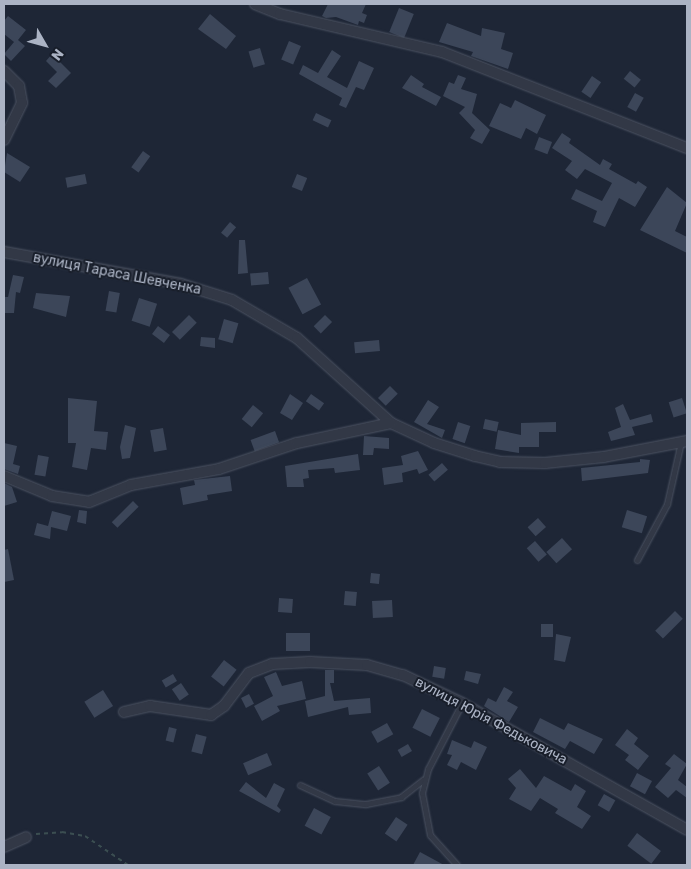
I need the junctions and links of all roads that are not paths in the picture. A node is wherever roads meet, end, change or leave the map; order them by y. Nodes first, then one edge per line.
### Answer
1 (255, 4) edge
2 (4, 71) edge
3 (4, 140) edge
4 (687, 148) edge
5 (4, 252) edge
6 (391, 423) junction
7 (685, 445) edge
8 (4, 476) edge
9 (637, 560) dead end
10 (462, 703) junction
11 (124, 712) dead end
12 (424, 780) junction
13 (300, 785) dead end
14 (687, 830) edge
15 (26, 837) road end
16 (4, 847) edge
17 (457, 865) edge

1 - 4 street
2 - 3 street
5 - 6 street, вулиця Тараса Шевченка
6 - 7 street, вулиця Тараса Шевченка
6 - 8 street
7 - 9 lane
10 - 11 street, вулиця Юрія Федьковича
10 - 12 lane
10 - 14 street, вулиця Юрія Федьковича
12 - 13 lane
12 - 17 lane
15 - 16 street

